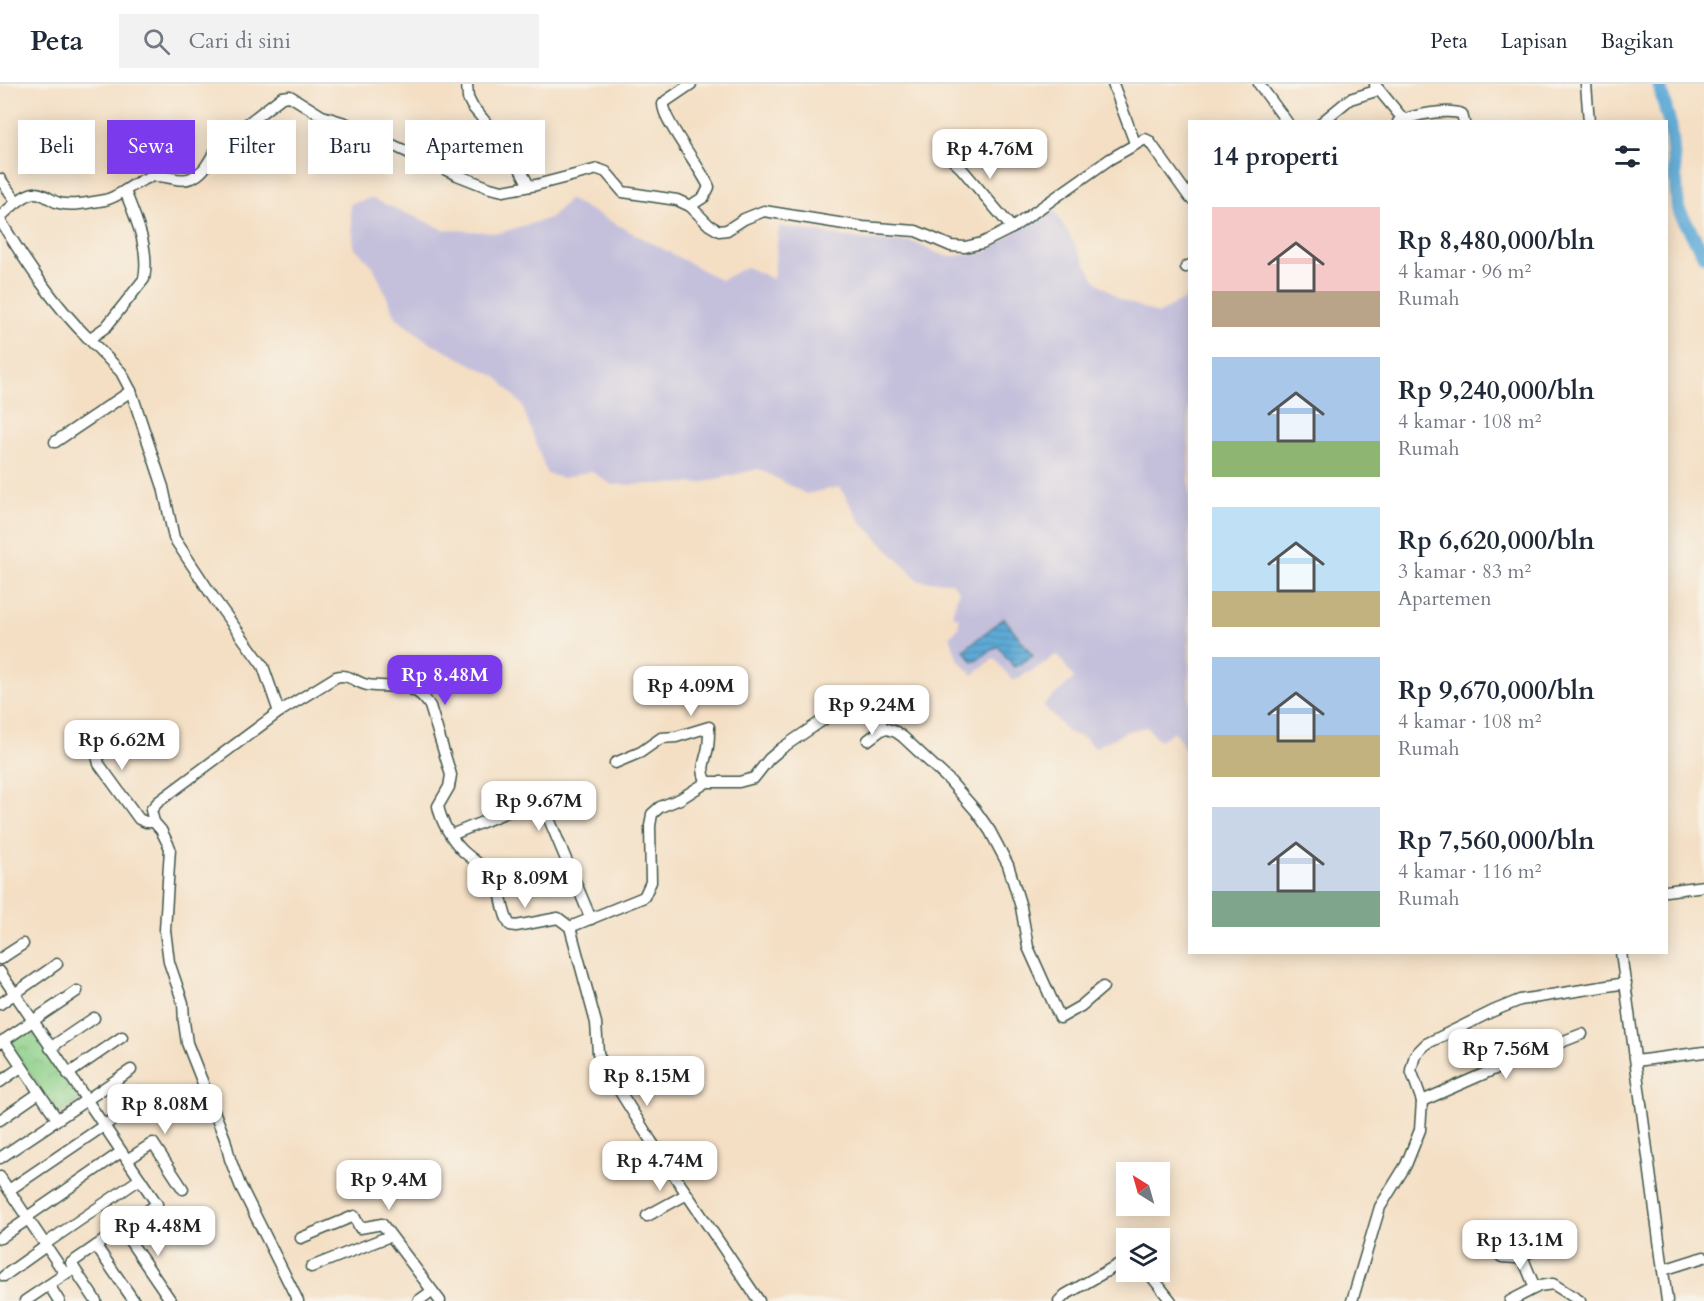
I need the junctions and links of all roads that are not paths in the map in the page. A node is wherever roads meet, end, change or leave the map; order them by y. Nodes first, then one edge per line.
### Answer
1 (467, 84) edge
2 (691, 84) edge
3 (1113, 84) edge
4 (1259, 84) edge
5 (1586, 84) edge
6 (1377, 87) edge
7 (1286, 120) edge
8 (1324, 120) edge
9 (1401, 120) edge
10 (1464, 120) edge
11 (1589, 120) edge
12 (1135, 143) junction
13 (945, 153) dead end
14 (0, 179) edge
15 (530, 186) junction
16 (125, 191) junction
17 (1188, 195) edge
18 (17, 202) junction
19 (690, 206) junction
20 (0, 219) edge
21 (1012, 228) junction
22 (89, 339) junction
23 (131, 391) junction
24 (55, 442) dead end
25 (279, 712) junction
26 (884, 728) junction
27 (93, 729) dead end
28 (868, 740) dead end
29 (615, 764) dead end
30 (707, 782) junction
31 (154, 822) junction
32 (451, 835) junction
33 (1704, 886) edge
34 (1668, 891) edge
35 (591, 919) junction
36 (570, 927) junction
37 (23, 944) dead end
38 (1621, 954) edge
39 (0, 959) edge
40 (57, 964) dead end
41 (0, 972) edge
42 (1626, 983) junction
43 (1103, 987) dead end
44 (77, 991) dead end
45 (14, 994) junction
46 (0, 1004) edge
47 (94, 1018) dead end
48 (32, 1022) junction
49 (1582, 1034) dead end
50 (122, 1037) dead end
51 (2, 1042) edge
52 (50, 1048) junction
53 (1704, 1052) edge
54 (1636, 1061) junction
55 (21, 1067) junction
56 (131, 1070) dead end
57 (68, 1074) junction
58 (0, 1082) edge
59 (39, 1093) junction
60 (149, 1095) dead end
61 (86, 1100) junction
62 (1422, 1101) junction
63 (57, 1119) junction
64 (0, 1120) edge
65 (104, 1126) junction
66 (124, 1156) junction
67 (0, 1158) edge
68 (0, 1177) edge
69 (140, 1179) junction
70 (183, 1189) dead end
71 (9, 1190) junction
72 (687, 1194) junction
73 (647, 1216) dead end
74 (27, 1218) junction
75 (121, 1228) junction
76 (390, 1236) junction
77 (0, 1238) edge
78 (301, 1238) dead end
79 (1552, 1243) dead end
80 (46, 1245) junction
81 (96, 1246) junction
82 (1495, 1251) dead end
83 (1522, 1256) junction
84 (1704, 1257) edge
85 (1116, 1266) edge
86 (312, 1267) dead end
87 (1663, 1270) junction
88 (70, 1271) junction
89 (4, 1276) dead end
90 (1156, 1282) edge
91 (49, 1285) junction
92 (1535, 1288) junction
93 (432, 1291) junction
94 (25, 1301) edge
95 (59, 1301) edge
96 (96, 1301) edge
97 (134, 1301) edge
98 (171, 1301) edge
99 (298, 1301) edge
100 (418, 1301) edge
101 (440, 1301) edge
102 (759, 1301) edge
103 (1059, 1301) edge
104 (1171, 1301) edge
105 (1352, 1301) edge
106 (1510, 1301) edge
107 (1580, 1301) edge
108 (1667, 1301) edge

1 - 15 street
2 - 19 street
3 - 12 street
4 - 7 street
5 - 11 street
6 - 8 street
6 - 9 street
9 - 10 street
12 - 17 street
12 - 21 street
13 - 21 street
14 - 18 street
15 - 16 street
15 - 19 street
16 - 18 street
16 - 22 street
18 - 20 street
19 - 21 street
20 - 22 street
22 - 23 street
23 - 24 street
23 - 25 street
25 - 31 street
25 - 32 street
26 - 28 street
26 - 30 street
26 - 43 street
27 - 31 street
29 - 30 street
30 - 35 street
31 - 99 street
32 - 35 street
32 - 36 street
33 - 34 street
35 - 36 street
36 - 72 street
37 - 39 street
38 - 42 street
40 - 45 street
41 - 45 street
42 - 54 street
42 - 62 street
44 - 48 street
45 - 46 street
45 - 48 street
47 - 52 street
48 - 51 street
48 - 52 street
49 - 62 street
50 - 57 street
51 - 55 street
52 - 57 street
53 - 54 street
54 - 87 street
55 - 58 street
55 - 59 street
56 - 61 street
57 - 61 street
59 - 63 street
59 - 64 street
60 - 65 street
61 - 63 street
61 - 65 street
62 - 105 street
63 - 67 street
65 - 66 street
65 - 71 street
66 - 69 street
66 - 70 street
66 - 74 street
68 - 71 street
69 - 75 street
69 - 80 street
71 - 74 street
72 - 73 street
72 - 102 street
74 - 77 street
74 - 80 street
75 - 81 street
75 - 98 street
76 - 78 street
76 - 86 street
76 - 93 street
79 - 83 street
80 - 88 street
80 - 89 street
81 - 88 street
81 - 97 street
82 - 83 street
83 - 92 street
84 - 87 street
85 - 103 street
87 - 108 street
88 - 91 street
88 - 96 street
90 - 104 street
91 - 94 street
91 - 95 street
92 - 106 street
92 - 107 street
93 - 100 street
93 - 101 street

